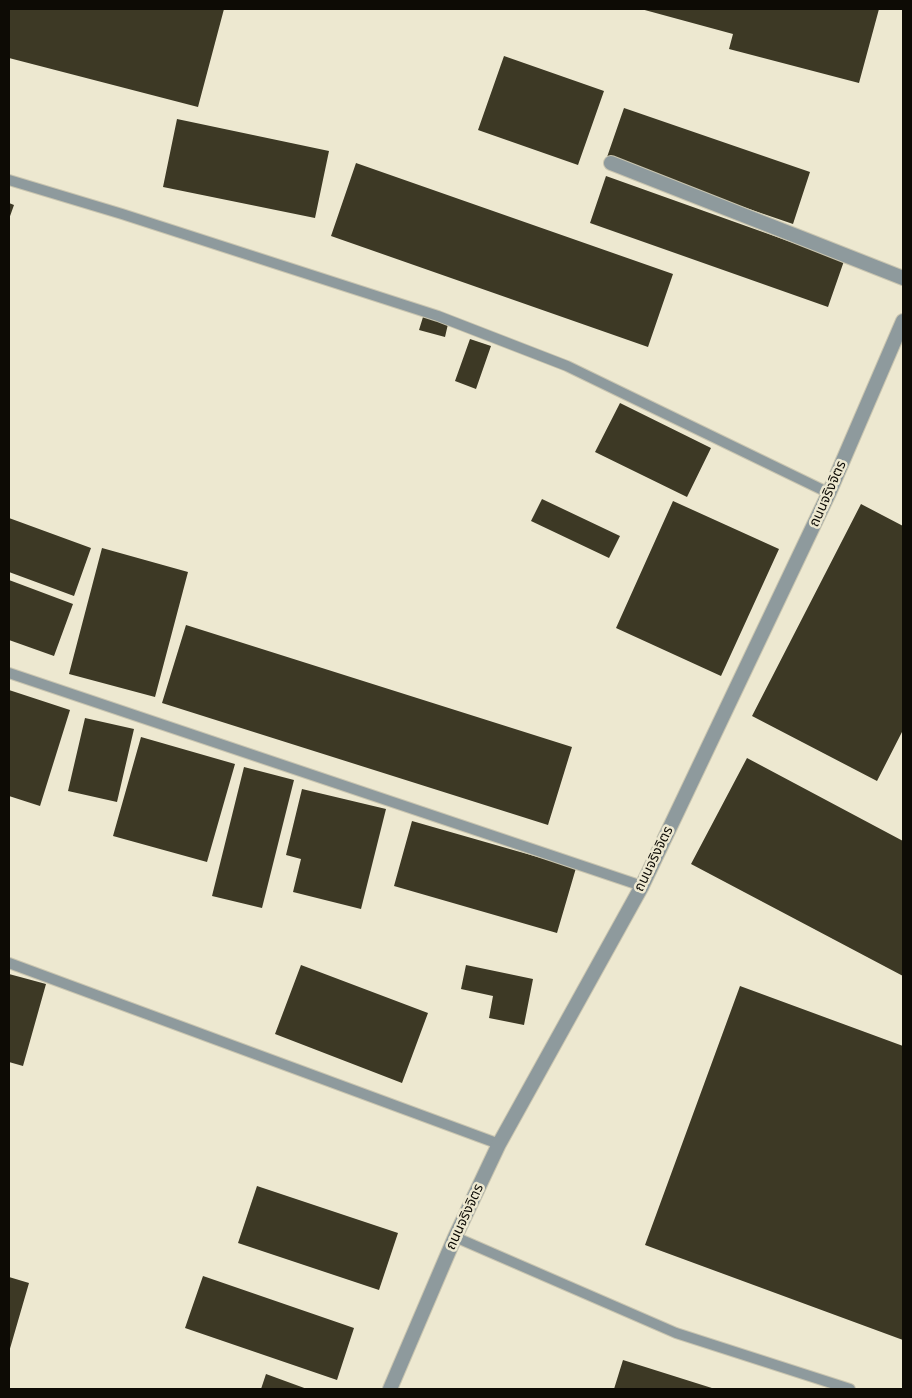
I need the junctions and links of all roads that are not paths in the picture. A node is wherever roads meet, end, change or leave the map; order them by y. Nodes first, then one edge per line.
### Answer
1 (611, 164) dead end
2 (9, 180) edge
3 (903, 278) edge
4 (903, 322) edge
5 (829, 494) junction
6 (9, 672) edge
7 (642, 886) junction
8 (9, 963) edge
9 (499, 1144) junction
10 (455, 1236) junction
11 (390, 1389) edge
12 (850, 1389) edge

1 - 3 street
2 - 5 lane
4 - 5 street, ถนนจริงจิตร
5 - 7 street, ถนนจริงจิตร
6 - 7 lane
7 - 9 street, ถนนจริงจิตร
8 - 9 lane
9 - 10 street, ถนนจริงจิตร
10 - 11 street, ถนนจริงจิตร
10 - 12 lane

